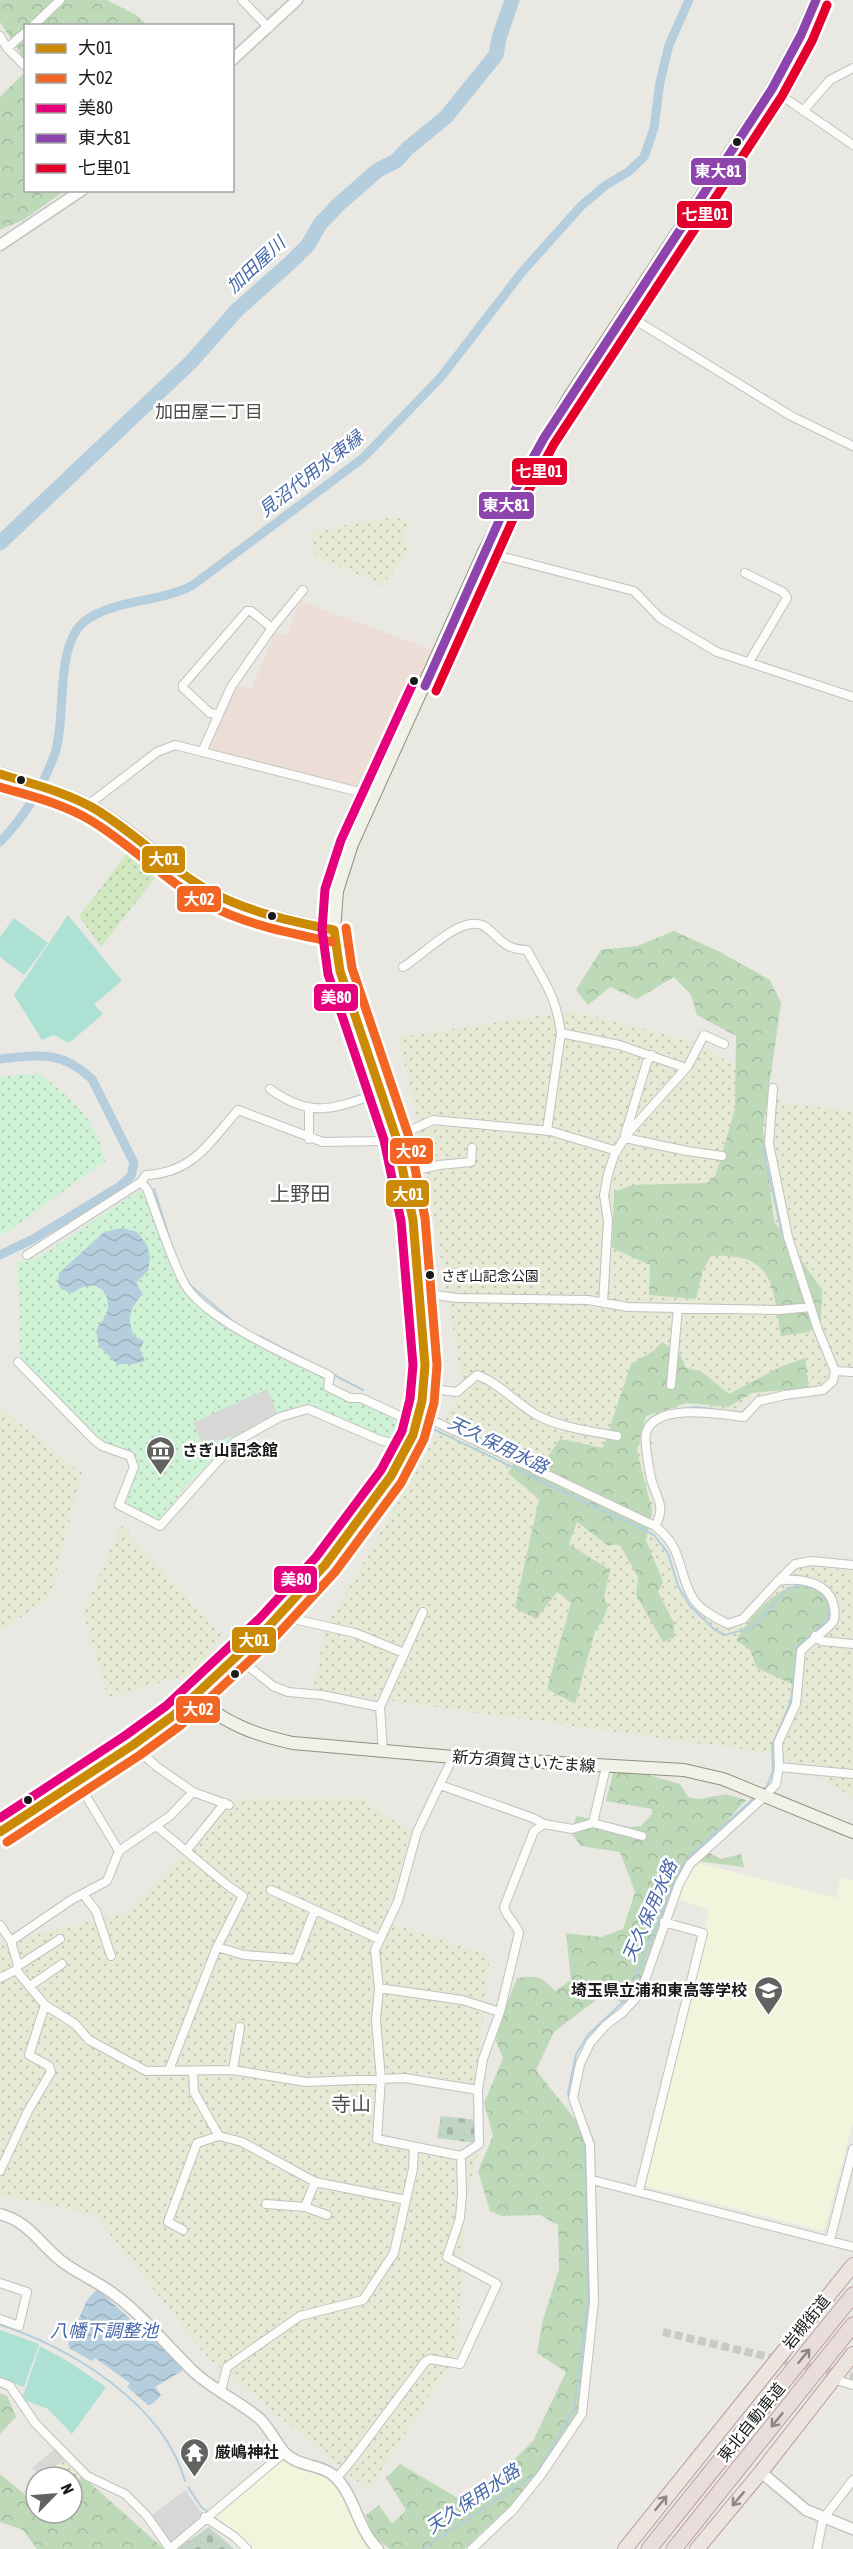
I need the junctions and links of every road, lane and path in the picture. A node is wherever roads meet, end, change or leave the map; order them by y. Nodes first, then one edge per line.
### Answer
1 (60, 0) edge
2 (242, 0) edge
3 (297, 0) edge
4 (816, 0) edge
5 (35, 24) edge
6 (269, 28) junction
7 (24, 34) edge
8 (0, 36) edge
9 (7, 48) junction
10 (234, 58) edge
11 (24, 65) edge
12 (853, 68) edge
13 (772, 89) junction
14 (803, 111) junction
15 (853, 145) edge
16 (79, 192) edge
17 (0, 245) edge
18 (624, 313) junction
19 (853, 446) edge
20 (484, 552) junction
21 (745, 573) dead end
22 (303, 590) dead end
23 (272, 628) junction
24 (749, 662) junction
25 (853, 697) edge
26 (217, 714) junction
27 (201, 752) junction
28 (0, 774) edge
29 (375, 796) junction
30 (88, 805) junction
31 (334, 930) junction
32 (403, 967) dead end
33 (561, 1034) junction
34 (724, 1044) dead end
35 (652, 1055) junction
36 (686, 1068) junction
37 (773, 1088) dead end
38 (270, 1089) dead end
39 (380, 1093) junction
40 (309, 1108) junction
41 (547, 1130) junction
42 (396, 1137) junction
43 (309, 1139) junction
44 (624, 1139) junction
45 (472, 1148) dead end
46 (617, 1151) junction
47 (722, 1156) dead end
48 (404, 1173) junction
49 (141, 1182) junction
50 (27, 1255) dead end
51 (419, 1293) junction
52 (603, 1303) junction
53 (811, 1307) junction
54 (678, 1308) junction
55 (18, 1362) dead end
56 (835, 1371) junction
57 (853, 1372) edge
58 (671, 1385) dead end
59 (424, 1388) junction
60 (418, 1419) junction
61 (617, 1436) dead end
62 (408, 1447) junction
63 (655, 1526) junction
64 (853, 1564) edge
65 (778, 1581) junction
66 (285, 1610) junction
67 (423, 1612) dead end
68 (814, 1636) junction
69 (853, 1644) edge
70 (404, 1653) junction
71 (237, 1657) junction
72 (195, 1697) junction
73 (380, 1707) junction
74 (133, 1745) junction
75 (384, 1751) junction
76 (453, 1757) junction
77 (606, 1767) junction
78 (779, 1767) junction
79 (853, 1774) edge
80 (77, 1780) junction
81 (440, 1785) junction
82 (193, 1792) junction
83 (765, 1796) junction
84 (593, 1823) junction
85 (544, 1824) junction
86 (156, 1826) junction
87 (0, 1832) edge
88 (853, 1832) edge
89 (642, 1836) dead end
90 (119, 1851) junction
91 (186, 1851) junction
92 (271, 1890) dead end
93 (83, 1894) junction
94 (314, 1912) junction
95 (664, 1922) junction
96 (0, 1925) edge
97 (60, 1939) dead end
98 (379, 1939) junction
99 (11, 1941) junction
100 (217, 1947) junction
101 (111, 1956) dead end
102 (62, 1964) dead end
103 (17, 1968) junction
104 (0, 1978) edge
105 (30, 1986) junction
106 (379, 1988) junction
107 (45, 2005) junction
108 (500, 2012) junction
109 (240, 2027) dead end
110 (169, 2070) junction
111 (233, 2070) junction
112 (193, 2071) junction
113 (381, 2079) junction
114 (478, 2090) junction
115 (219, 2136) junction
116 (414, 2147) junction
117 (853, 2149) edge
118 (461, 2156) junction
119 (0, 2168) edge
120 (592, 2180) junction
121 (315, 2182) junction
122 (639, 2191) junction
123 (406, 2200) junction
124 (266, 2204) dead end
125 (304, 2207) junction
126 (0, 2214) edge
127 (327, 2215) dead end
128 (183, 2230) dead end
129 (830, 2240) junction
130 (853, 2247) edge
131 (853, 2265) edge
132 (0, 2283) edge
133 (853, 2295) edge
134 (0, 2319) edge
135 (853, 2325) edge
136 (853, 2354) edge
137 (833, 2379) junction
138 (0, 2382) edge
139 (853, 2385) edge
140 (221, 2391) junction
141 (285, 2452) junction
142 (761, 2472) junction
143 (336, 2479) junction
144 (853, 2480) edge
145 (205, 2517) junction
146 (823, 2519) junction
147 (853, 2529) edge
148 (700, 2548) edge
149 (170, 2549) edge
150 (247, 2549) edge
151 (378, 2549) edge
152 (472, 2549) edge
153 (625, 2549) edge
154 (649, 2549) edge
155 (674, 2549) edge
156 (817, 2549) edge

1 - 5 street
2 - 6 street
3 - 6 street
4 - 13 main road
6 - 10 street
7 - 9 street
8 - 9 street
9 - 11 street
12 - 14 street
13 - 14 street
13 - 18 main road
14 - 15 street
16 - 17 street
18 - 19 street
18 - 20 main road
20 - 24 street
20 - 29 main road
21 - 24 street
22 - 23 street
23 - 26 street
23 - 26 street
24 - 25 street
26 - 27 street
27 - 29 street
27 - 30 street
28 - 30 main road
29 - 31 main road
30 - 31 main road
31 - 39 main road
32 - 33 street
33 - 35 street
33 - 41 street
34 - 36 street
35 - 36 street
35 - 44 street
36 - 44 street
37 - 53 street
38 - 40 street
39 - 40 street
39 - 42 main road
40 - 43 street
41 - 42 street
41 - 46 street
42 - 43 street
42 - 48 main road
43 - 49 street
44 - 46 street
44 - 47 street
45 - 48 street
46 - 52 street
48 - 51 main road
49 - 50 street
49 - 60 street
51 - 52 street
51 - 59 main road
52 - 54 street
53 - 54 street
53 - 56 street
54 - 58 street
55 - 62 street
56 - 57 street
56 - 63 street
59 - 60 main road
59 - 61 street
60 - 62 main road
60 - 63 street
62 - 66 main road
63 - 65 street
64 - 65 street
65 - 68 street
66 - 70 street
66 - 71 main road
67 - 70 street
68 - 69 street
68 - 78 street
70 - 73 street
71 - 72 main road
71 - 73 street
72 - 74 main road
72 - 75 main road, 新方須賀さいたま線
73 - 75 street
74 - 80 main road
74 - 82 street
75 - 76 main road, 新方須賀さいたま線
76 - 77 main road, 新方須賀さいたま線
76 - 81 street
77 - 83 main road, 新方須賀さいたま線
77 - 84 street
78 - 79 street
78 - 83 street
80 - 87 main road
80 - 90 street
81 - 85 street
81 - 98 street
82 - 86 street
82 - 91 street
83 - 88 main road, 新方須賀さいたま線
83 - 95 street
84 - 85 street
84 - 89 street
85 - 108 street
86 - 90 street
86 - 91 street
90 - 93 street
91 - 100 street
92 - 94 street
93 - 99 street
93 - 101 street
94 - 98 street
94 - 100 street
95 - 120 street
95 - 122 street
96 - 99 street
97 - 103 street
98 - 106 street
99 - 103 street
100 - 110 street
102 - 105 street
103 - 104 street
103 - 105 street
105 - 107 street
106 - 108 street
106 - 113 street
107 - 110 street
107 - 119 street
108 - 114 street
109 - 111 street
110 - 112 street
111 - 112 street
111 - 113 street
112 - 115 street
113 - 114 street
113 - 116 street
114 - 118 street
115 - 121 street
115 - 128 street
116 - 118 street
116 - 123 street
117 - 129 street
118 - 143 street
120 - 122 street
120 - 152 street
121 - 123 street
121 - 125 street
122 - 129 street
123 - 140 street
124 - 125 street
125 - 127 street
126 - 140 street
129 - 130 street
153 -> 131 highway, 岩槻街道
132 - 134 street
154 -> 133 highway, 東北自動車道
135 -> 155 highway, 東北自動車道
136 - 137 highway
137 - 139 street
137 - 142 highway
138 - 149 street
140 - 141 street
141 - 143 street
141 - 145 street
142 - 146 street
142 -> 148 highway
143 - 151 street
144 - 146 street
145 - 149 street
145 - 150 street
146 - 147 street
146 - 156 street

